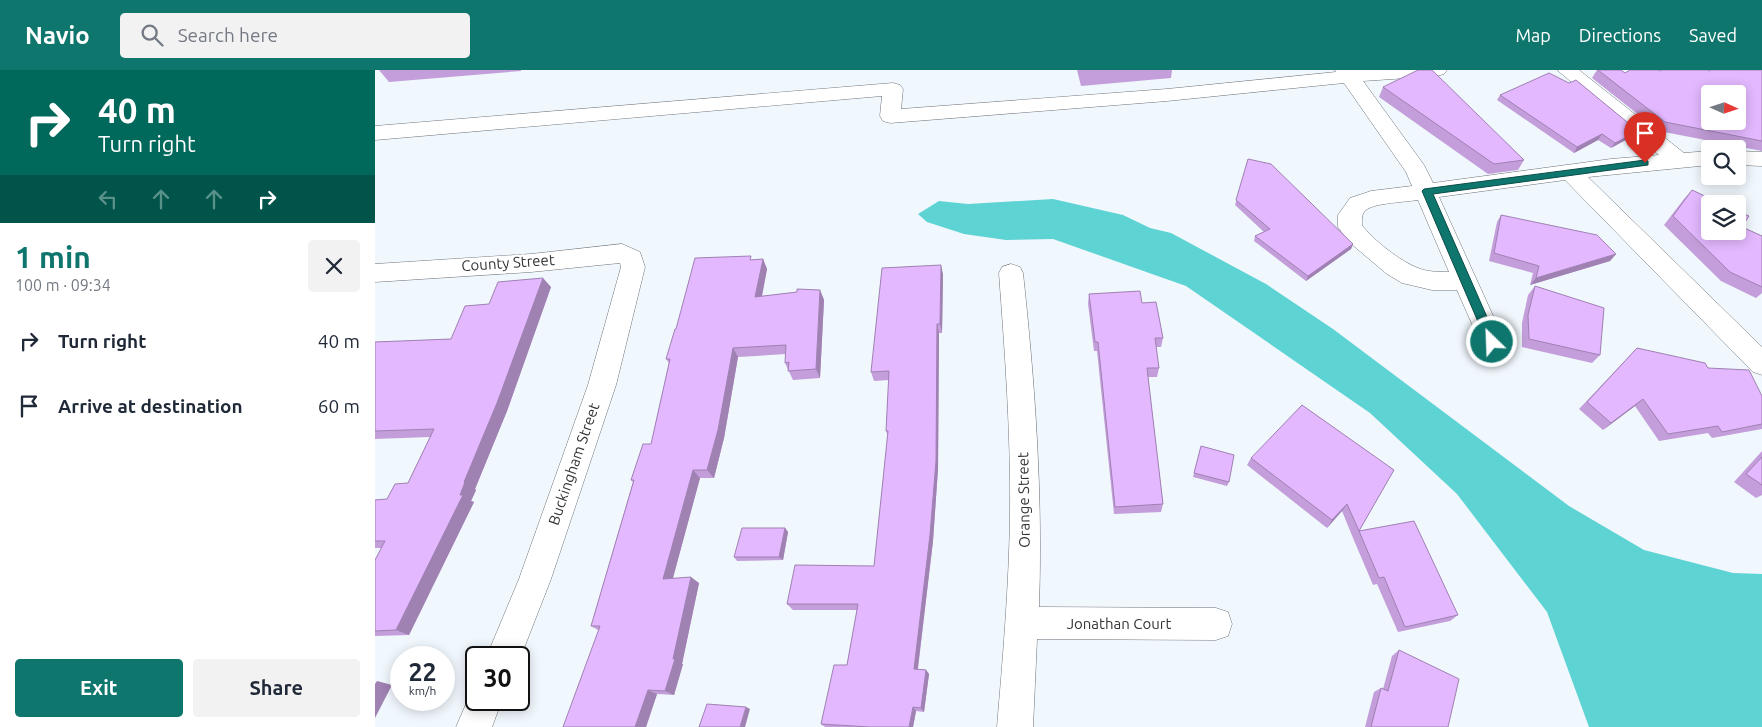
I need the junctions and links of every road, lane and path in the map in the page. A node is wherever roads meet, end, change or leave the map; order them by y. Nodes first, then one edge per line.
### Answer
1 (1437, 70) edge
2 (1567, 70) edge
3 (1347, 73) edge
4 (375, 133) edge
5 (1746, 158) edge
6 (1701, 159) edge
7 (1762, 159) edge
8 (1679, 160) junction
9 (1570, 172) junction
10 (1427, 191) junction
11 (633, 267) joint
12 (375, 273) edge
13 (1011, 273) dead end
14 (1465, 281) junction
15 (1492, 342) dead end
16 (1762, 364) edge
17 (1023, 623) junction
18 (1216, 624) dead end
19 (508, 646) edge
20 (481, 711) edge
21 (474, 727) edge
22 (1015, 727) edge

1 - 3 street
2 - 8 street
3 - 4 street
3 - 10 street
5 - 7 street
6 - 8 street
8 - 9 street
9 - 10 street
9 - 16 street
10 - 14 street
10 - 14 street
11 - 12 street, County Street
11 - 19 street, Buckingham Street
13 - 17 street, Orange Street
14 - 15 street
17 - 18 street, Jonathan Court
17 - 22 street, Orange Street
20 - 21 street

